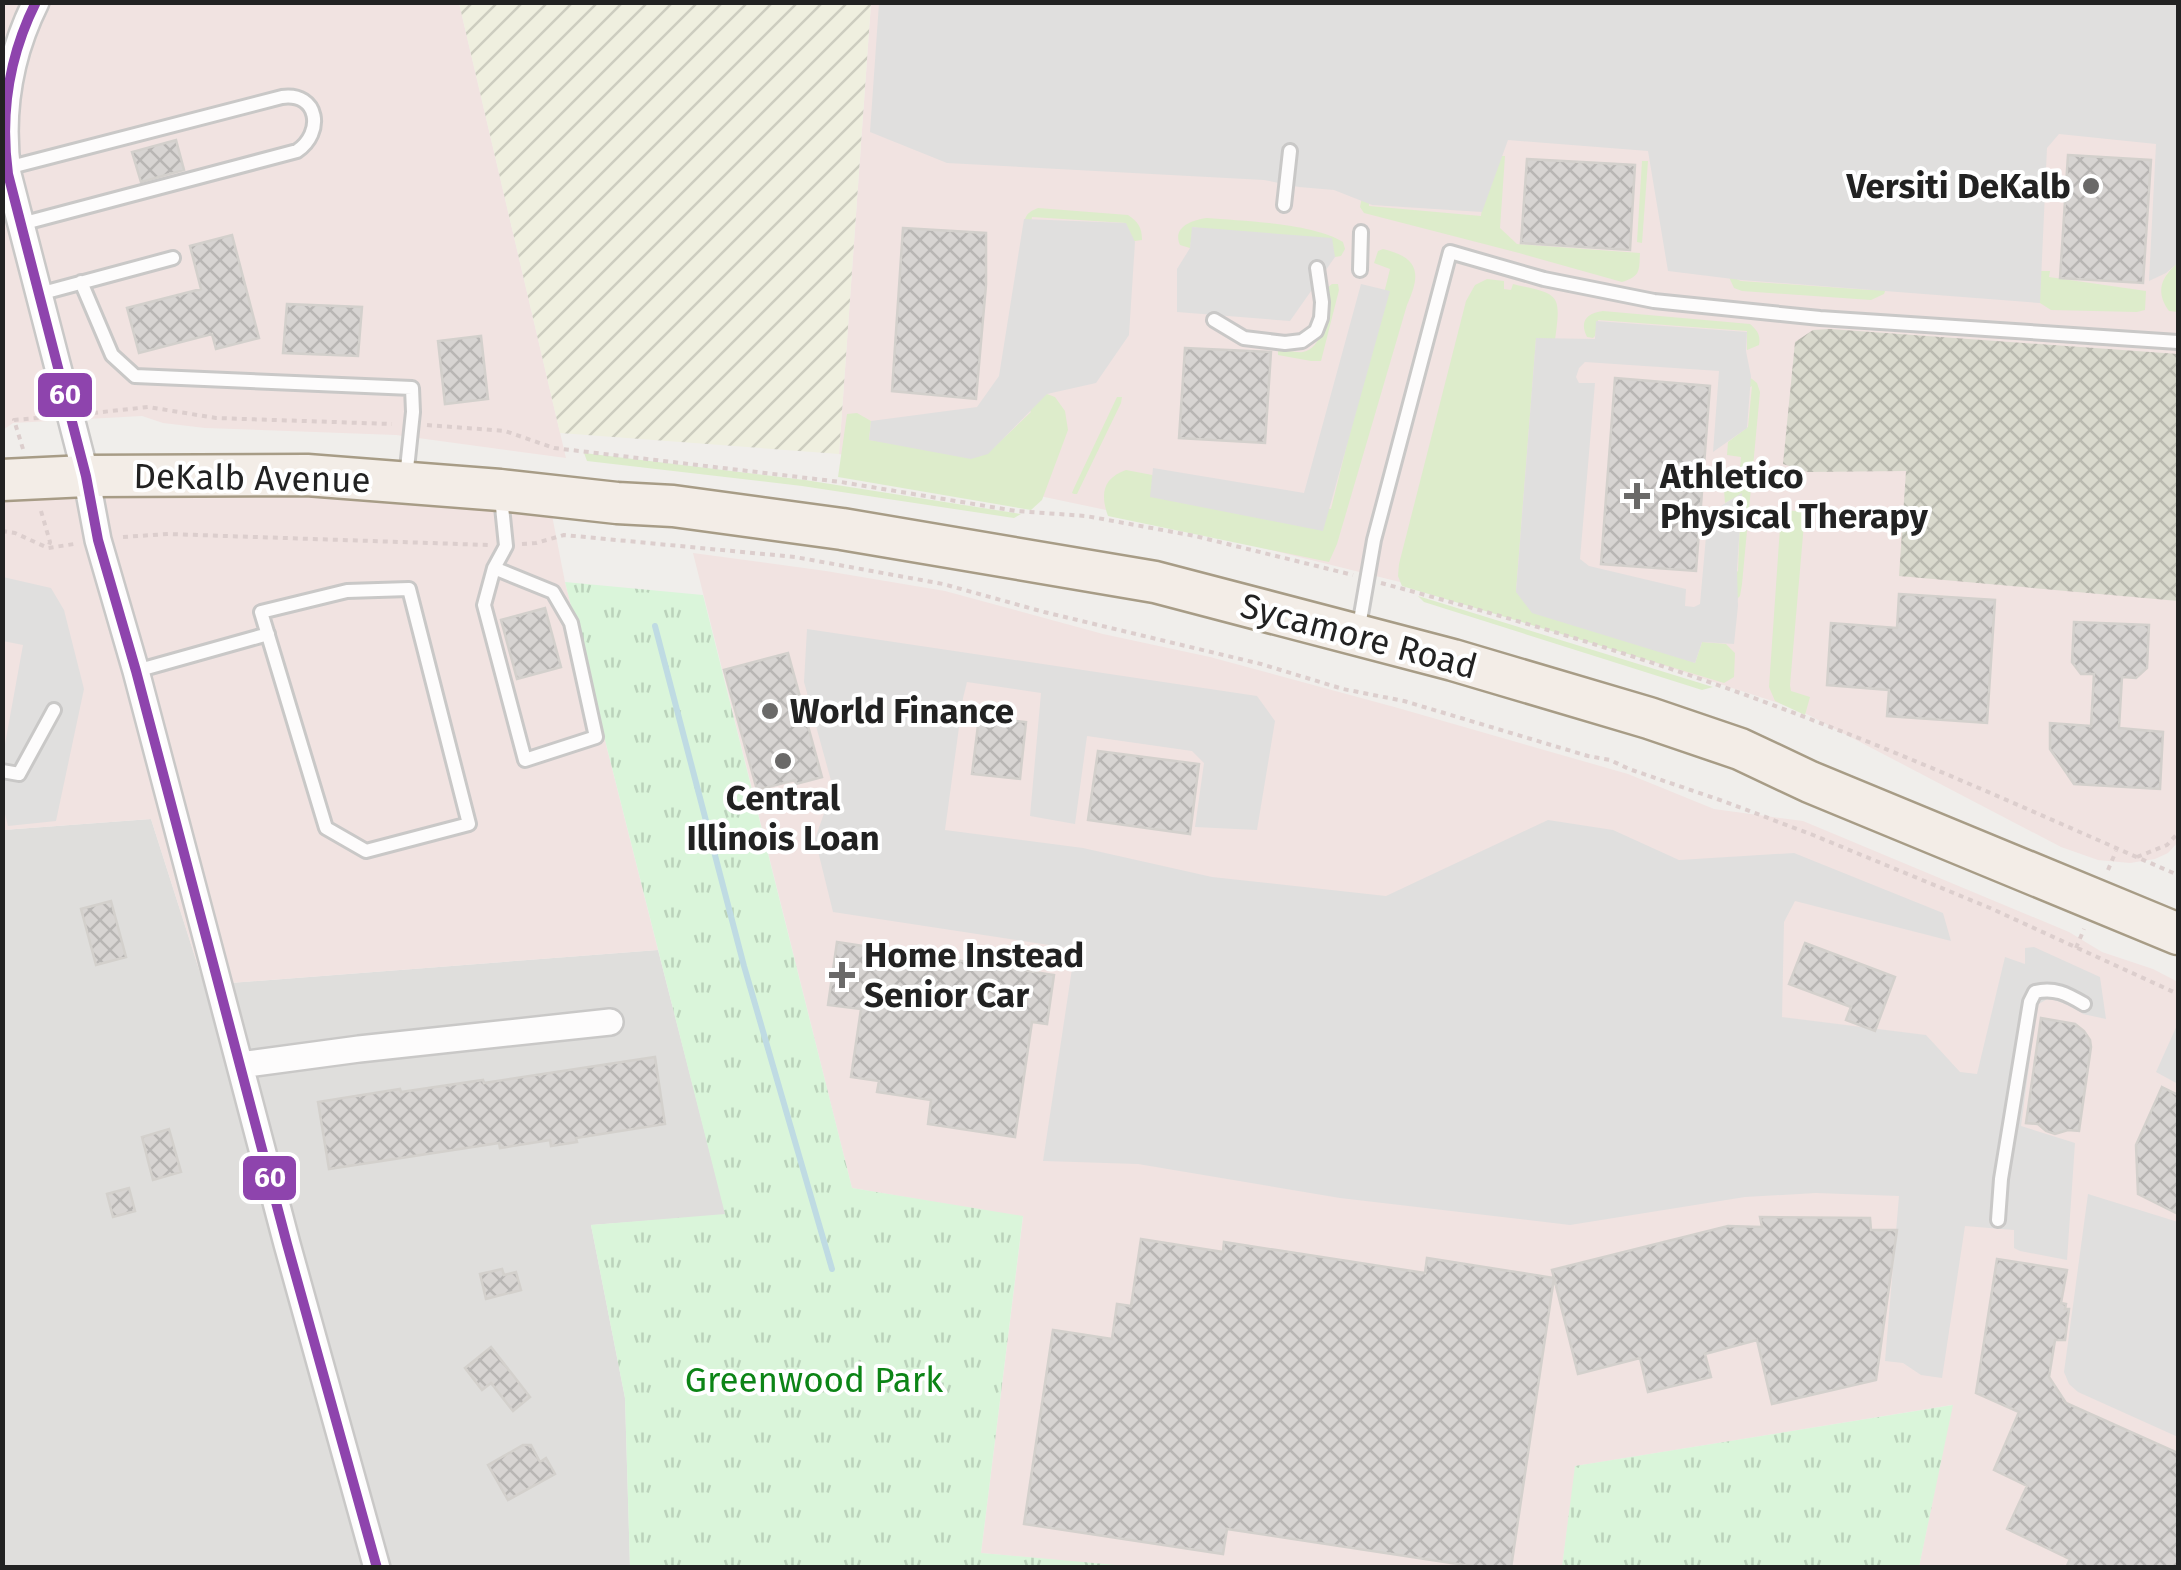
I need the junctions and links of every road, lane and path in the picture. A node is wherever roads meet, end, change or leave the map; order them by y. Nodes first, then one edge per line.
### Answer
1 (31, 4) edge
2 (1290, 151) dead end
3 (7, 168) junction
4 (1284, 205) dead end
5 (21, 224) junction
6 (1362, 232) dead end
7 (173, 258) dead end
8 (1317, 268) dead end
9 (1360, 270) dead end
10 (81, 282) junction
11 (39, 294) junction
12 (1214, 320) dead end
13 (2178, 342) edge
14 (86, 476) junction
15 (2, 480) edge
16 (406, 482) junction
17 (500, 490) junction
18 (2, 530) edge
19 (98, 540) junction
20 (506, 546) junction
21 (494, 568) junction
22 (268, 634) junction
23 (1357, 635) junction
24 (136, 670) junction
25 (54, 710) dead end
26 (2, 771) edge
27 (2178, 833) edge
28 (2136, 857) dead end
29 (2178, 934) edge
30 (2178, 994) edge
31 (2084, 1004) dead end
32 (610, 1022) dead end
33 (240, 1065) junction
34 (1998, 1220) dead end
35 (376, 1568) edge

1 - 3 street
2 - 4 lane
3 - 5 street
3 - 5 lane
5 - 11 street
6 - 9 lane
7 - 10 lane
8 - 12 lane
10 - 11 lane
10 - 16 lane
11 - 14 street
13 - 23 lane
14 - 15 main road, DeKalb Avenue
14 - 16 main road, DeKalb Avenue
14 - 19 street
16 - 17 main road, DeKalb Avenue
17 - 20 lane
17 - 23 main road, Sycamore Road
18 - 19 path
19 - 20 path
19 - 24 street
20 - 21 lane
20 - 30 path
21 - 21 lane
22 - 22 lane
22 - 24 lane
23 - 29 main road, Sycamore Road
24 - 33 street
25 - 26 lane
27 - 28 path
31 - 34 lane
32 - 33 street
33 - 35 street

